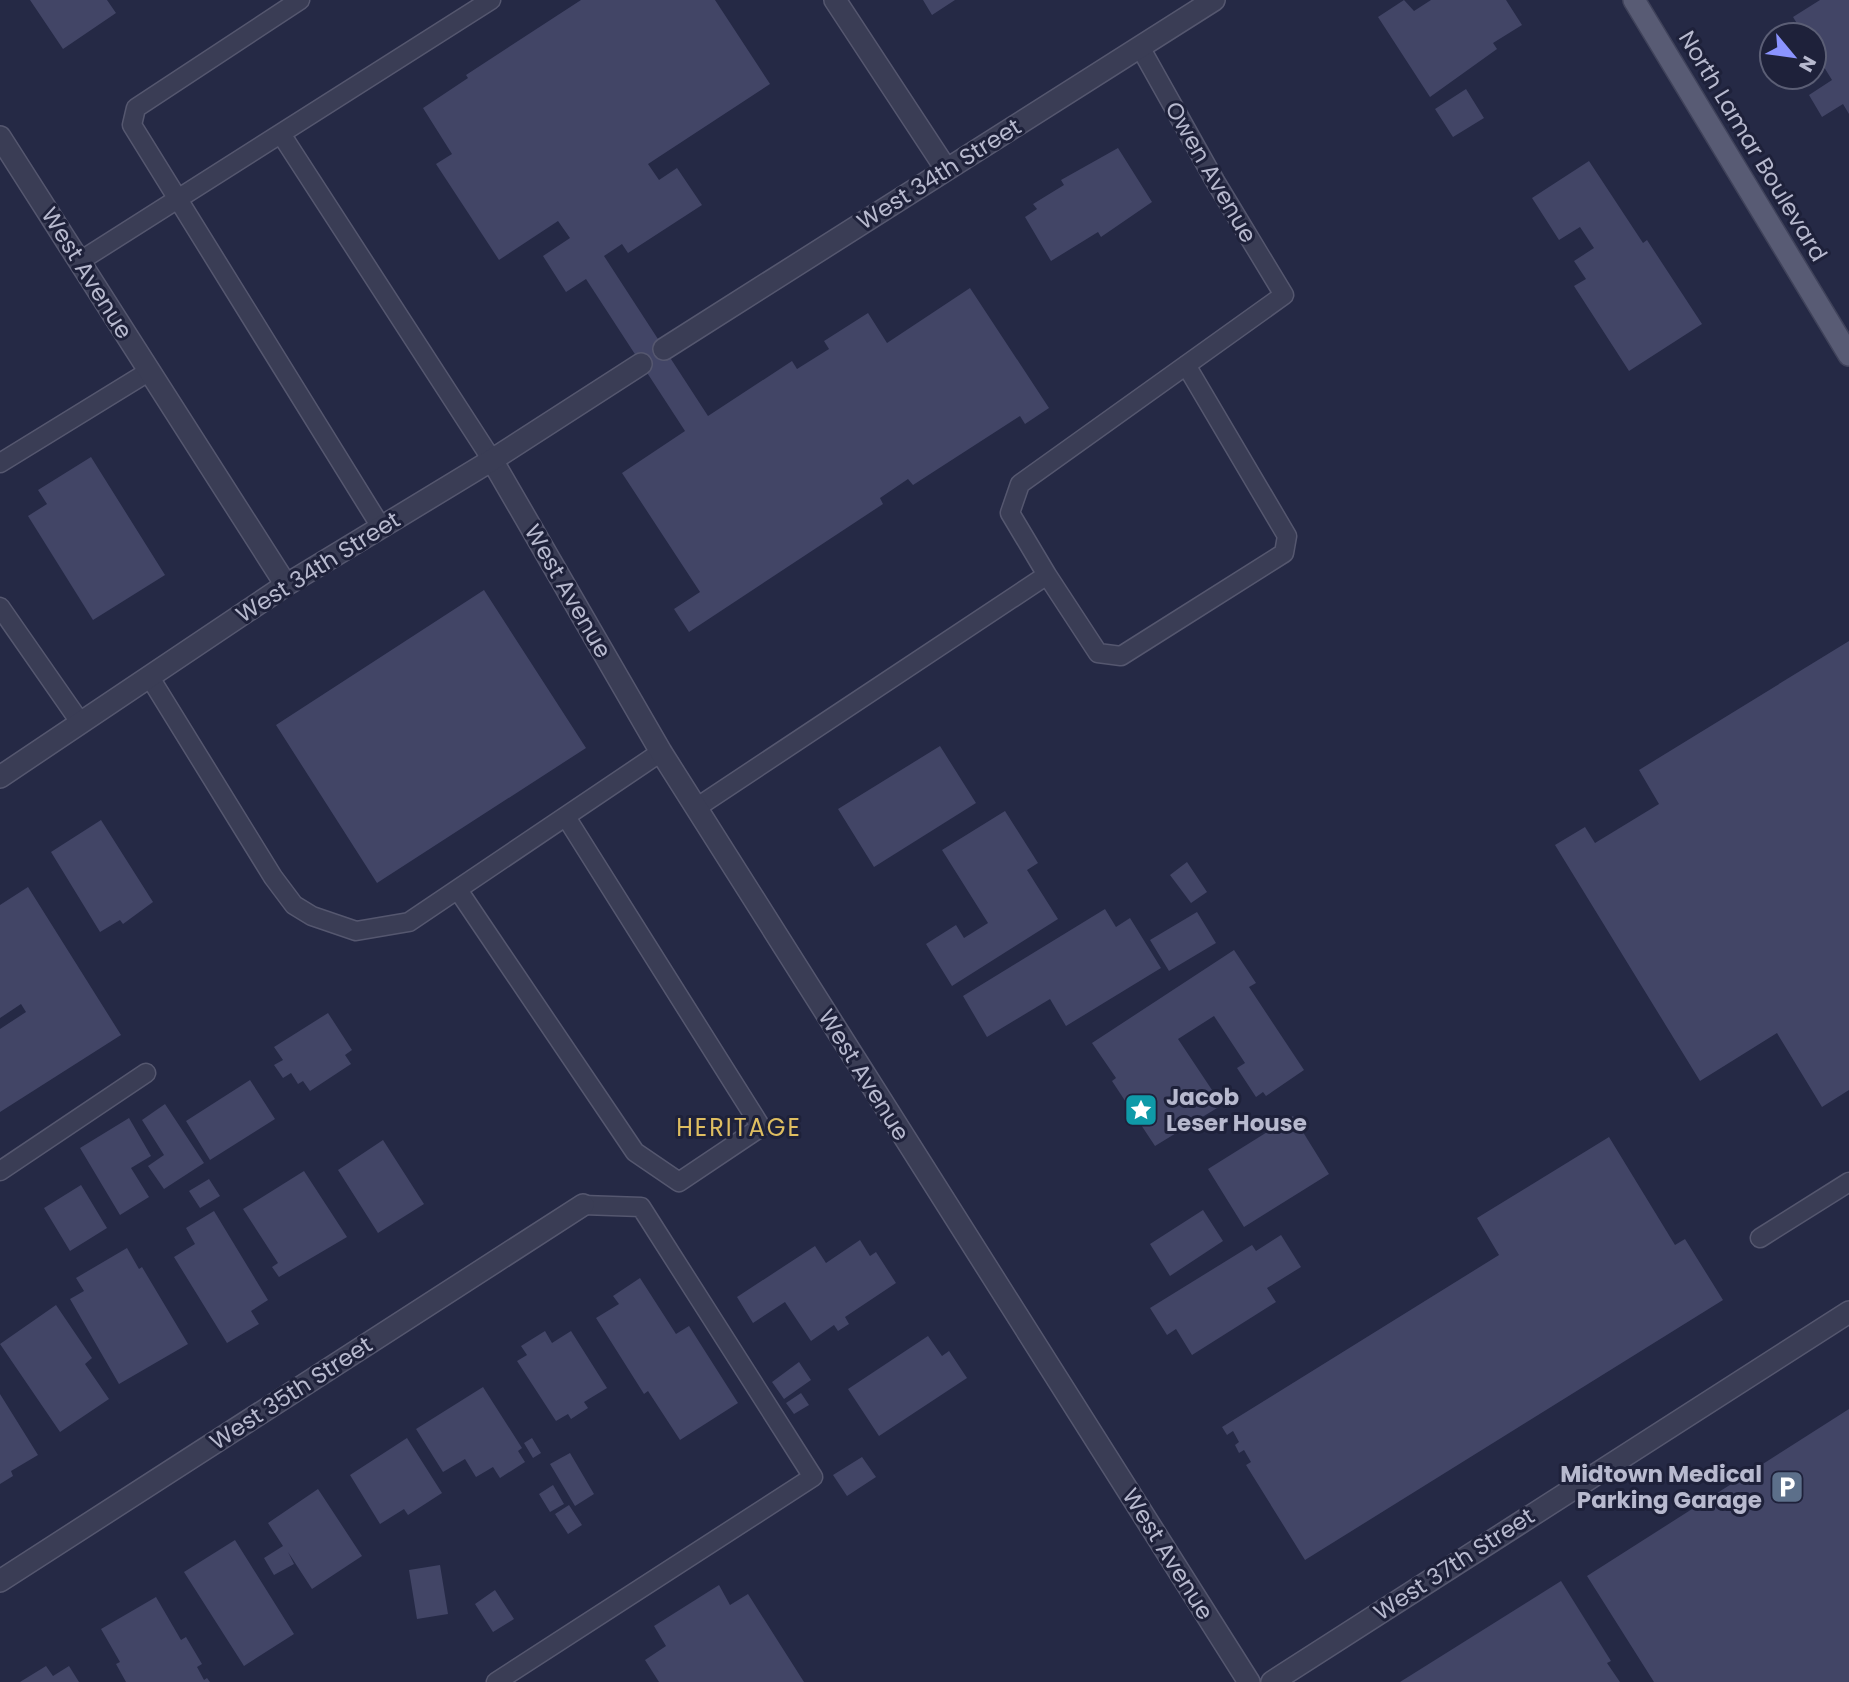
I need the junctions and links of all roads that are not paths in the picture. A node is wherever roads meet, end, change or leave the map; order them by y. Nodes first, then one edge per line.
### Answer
1 (300, 0) edge
2 (491, 0) edge
3 (835, 0) edge
4 (1214, 0) edge
5 (1634, 0) edge
6 (1140, 47) junction
7 (281, 134) junction
8 (0, 138) edge
9 (946, 169) junction
10 (177, 200) junction
11 (80, 261) junction
12 (1842, 330) edge
13 (664, 349) dead end
14 (1849, 355) edge
15 (641, 363) dead end
16 (1186, 365) junction
17 (148, 372) junction
18 (492, 460) junction
19 (0, 463) edge
20 (381, 527) junction
21 (1048, 575) junction
22 (286, 585) junction
23 (0, 607) edge
24 (149, 676) junction
25 (80, 722) junction
26 (661, 752) junction
27 (0, 777) edge
28 (696, 808) junction
29 (566, 817) junction
30 (458, 890) junction
31 (146, 1073) dead end
32 (0, 1171) edge
33 (1849, 1182) edge
34 (583, 1205) joint
35 (1760, 1238) dead end
36 (1849, 1312) edge
37 (0, 1581) edge
38 (496, 1682) edge
39 (1249, 1682) edge
40 (1272, 1682) edge

1 - 10 lane
2 - 7 lane
3 - 9 street
4 - 6 street, West 34th Street
5 - 12 main road, North Lamar Boulevard
6 - 9 street, West 34th Street
6 - 16 lane, Owen Avenue
7 - 10 lane
7 - 18 lane
8 - 11 street, West Avenue
9 - 13 street, West 34th Street
10 - 11 lane
10 - 20 lane
11 - 17 street, West Avenue
12 - 14 main road, North Lamar Boulevard
15 - 18 street, West 34th Street
16 - 21 lane
16 - 21 lane
17 - 19 lane
17 - 22 street, West Avenue
18 - 20 street, West 34th Street
18 - 26 street, West Avenue
20 - 22 street, West 34th Street
21 - 28 lane
22 - 24 street, West 34th Street
23 - 25 lane
24 - 25 street, West 34th Street
24 - 30 lane
25 - 27 street, West 34th Street
26 - 28 street, West Avenue
26 - 29 lane
28 - 39 street, West Avenue
29 - 30 lane
29 - 30 lane
31 - 32 lane
33 - 35 lane
34 - 37 street, West 35th Street
34 - 38 lane
36 - 40 street, West 37th Street

